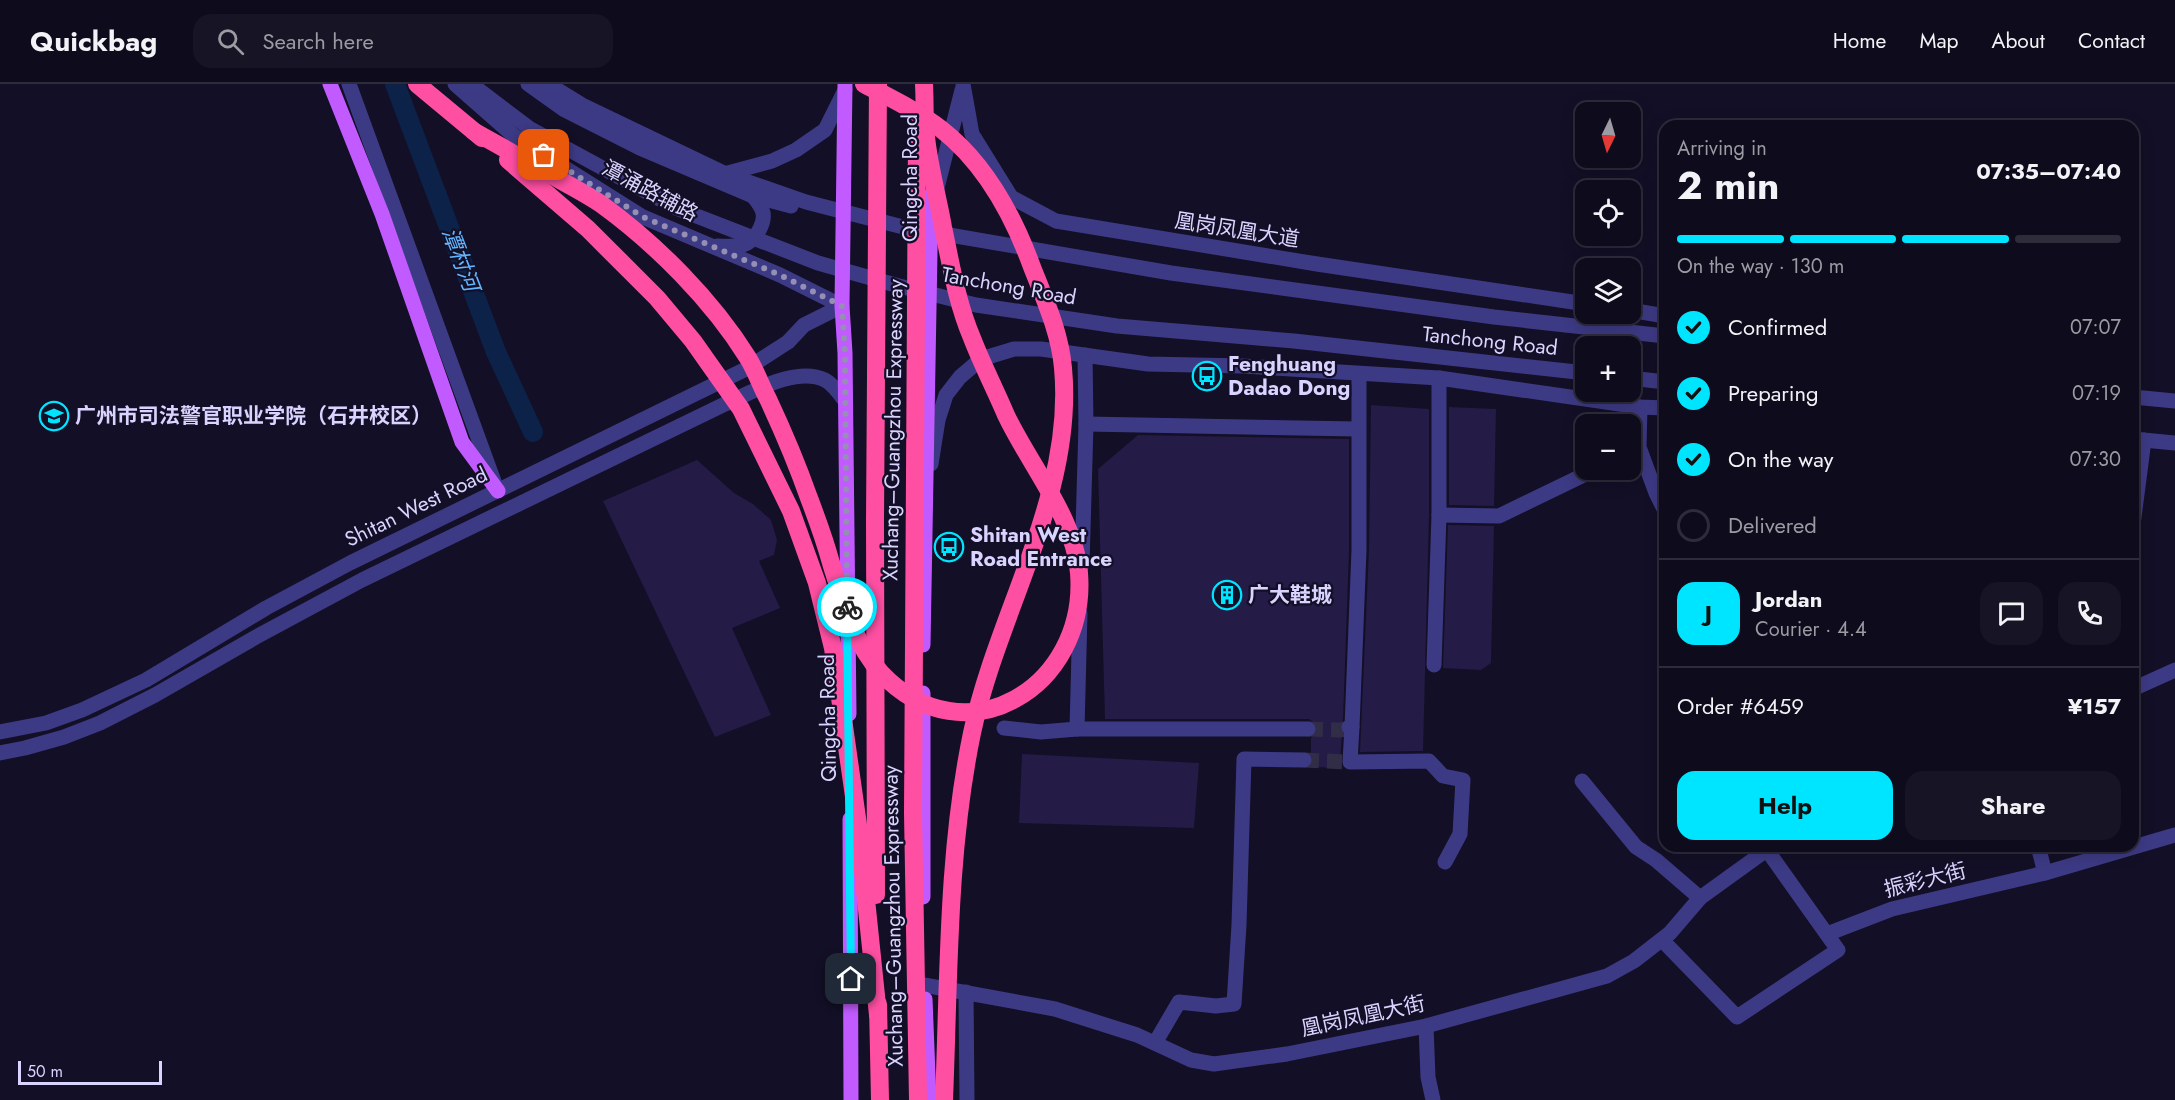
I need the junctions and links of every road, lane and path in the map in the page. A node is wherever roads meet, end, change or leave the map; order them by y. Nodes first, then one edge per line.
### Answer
1 (330, 84) edge
2 (349, 84) edge
3 (417, 84) edge
4 (455, 84) edge
5 (471, 84) edge
6 (528, 84) edge
7 (549, 84) edge
8 (864, 84) edge
9 (878, 84) edge
10 (917, 84) edge
11 (924, 84) edge
12 (931, 84) edge
13 (964, 84) edge
14 (845, 87) edge
15 (475, 132) junction
16 (710, 177) junction
17 (753, 196) junction
18 (931, 213) junction
19 (843, 219) junction
20 (711, 246) junction
21 (1575, 302) edge
22 (842, 306) junction
23 (1641, 312) edge
24 (1659, 315) edge
25 (1659, 335) edge
26 (1084, 355) junction
27 (1575, 372) edge
28 (1359, 374) junction
29 (1439, 378) junction
30 (1641, 379) edge
31 (1659, 381) edge
32 (2139, 398) edge
33 (845, 401) junction
34 (2175, 401) edge
35 (1640, 407) junction
36 (1659, 408) edge
37 (1639, 414) edge
38 (1086, 424) junction
39 (1358, 429) junction
40 (2139, 439) edge
41 (2175, 443) edge
42 (1641, 462) edge
43 (1575, 479) edge
44 (498, 491) junction
45 (1659, 499) edge
46 (925, 505) junction
47 (505, 510) junction
48 (1439, 514) junction
49 (1434, 665) dead end
50 (2175, 670) edge
51 (2139, 686) edge
52 (1004, 728) dead end
53 (1077, 729) junction
54 (1308, 729) tunnel mouth
55 (0, 732) edge
56 (0, 753) edge
57 (1304, 760) tunnel mouth
58 (1582, 781) dead end
59 (2175, 835) edge
60 (2139, 846) edge
61 (1763, 852) edge
62 (1772, 852) edge
63 (2040, 852) edge
64 (2117, 852) edge
65 (1445, 862) dead end
66 (2045, 873) junction
67 (1700, 898) junction
68 (1827, 934) junction
69 (1662, 940) junction
70 (924, 985) junction
71 (966, 992) junction
72 (878, 1015) junction
73 (1426, 1026) junction
74 (1155, 1043) junction
75 (852, 1100) edge
76 (880, 1100) edge
77 (918, 1100) edge
78 (929, 1100) edge
79 (944, 1100) edge
80 (967, 1100) edge
81 (1433, 1100) edge

1 - 44 main road
2 - 44 street
3 - 15 highway
4 - 20 street, 潭涌路辅路
5 - 27 street, Tanchong Road
6 - 16 street, 潭涌路辅路
7 - 25 street, Tanchong Road
8 - 79 highway
9 - 72 highway, Xuchang–Guangzhou Expressway
10 - 77 highway, Xuchang–Guangzhou Expressway
11 - 15 highway
12 - 18 main road, Qingcha Road
13 - 18 street
13 - 21 street, 凰岗凤凰大道
14 - 16 street
14 - 19 main road, Qingcha Road
15 - 72 highway
16 - 17 street, 潭涌路辅路
17 - 19 street, 潭涌路辅路
17 - 20 street
18 - 46 main road, Qingcha Road
19 - 22 main road, Qingcha Road
20 - 22 street, 潭涌路辅路
22 - 33 main road, Qingcha Road
22 - 44 street, Shitan West Road
23 - 24 street
26 - 28 street
26 - 38 street
26 - 46 street
28 - 29 street
28 - 39 street
29 - 35 street
29 - 48 street
30 - 31 street
32 - 34 street
33 - 47 street, Shitan West Road
33 - 75 main road, Qingcha Road
35 - 36 street
35 - 37 street
38 - 39 street
38 - 53 street
39 - 65 street
40 - 41 street
42 - 45 street
43 - 48 street
44 - 47 street
44 - 55 street, Shitan West Road
46 - 70 main road, Qingcha Road
47 - 56 street, Shitan West Road
48 - 49 street
50 - 51 street
52 - 53 street
53 - 54 street
57 - 74 street
58 - 67 street
59 - 60 street, 振彩大街
61 - 67 street, 凰岗凤凰大街
62 - 68 street
63 - 66 street
64 - 66 street, 振彩大街
66 - 68 street, 振彩大街
67 - 69 street, 凰岗凤凰大街
68 - 69 street
69 - 73 street, 凰岗凤凰大街
70 - 71 street, 凰岗凤凰大街
70 - 78 main road, Qingcha Road
71 - 74 street, 凰岗凤凰大街
71 - 80 street
72 - 76 highway, Xuchang–Guangzhou Expressway
73 - 74 street, 凰岗凤凰大街
73 - 81 street

